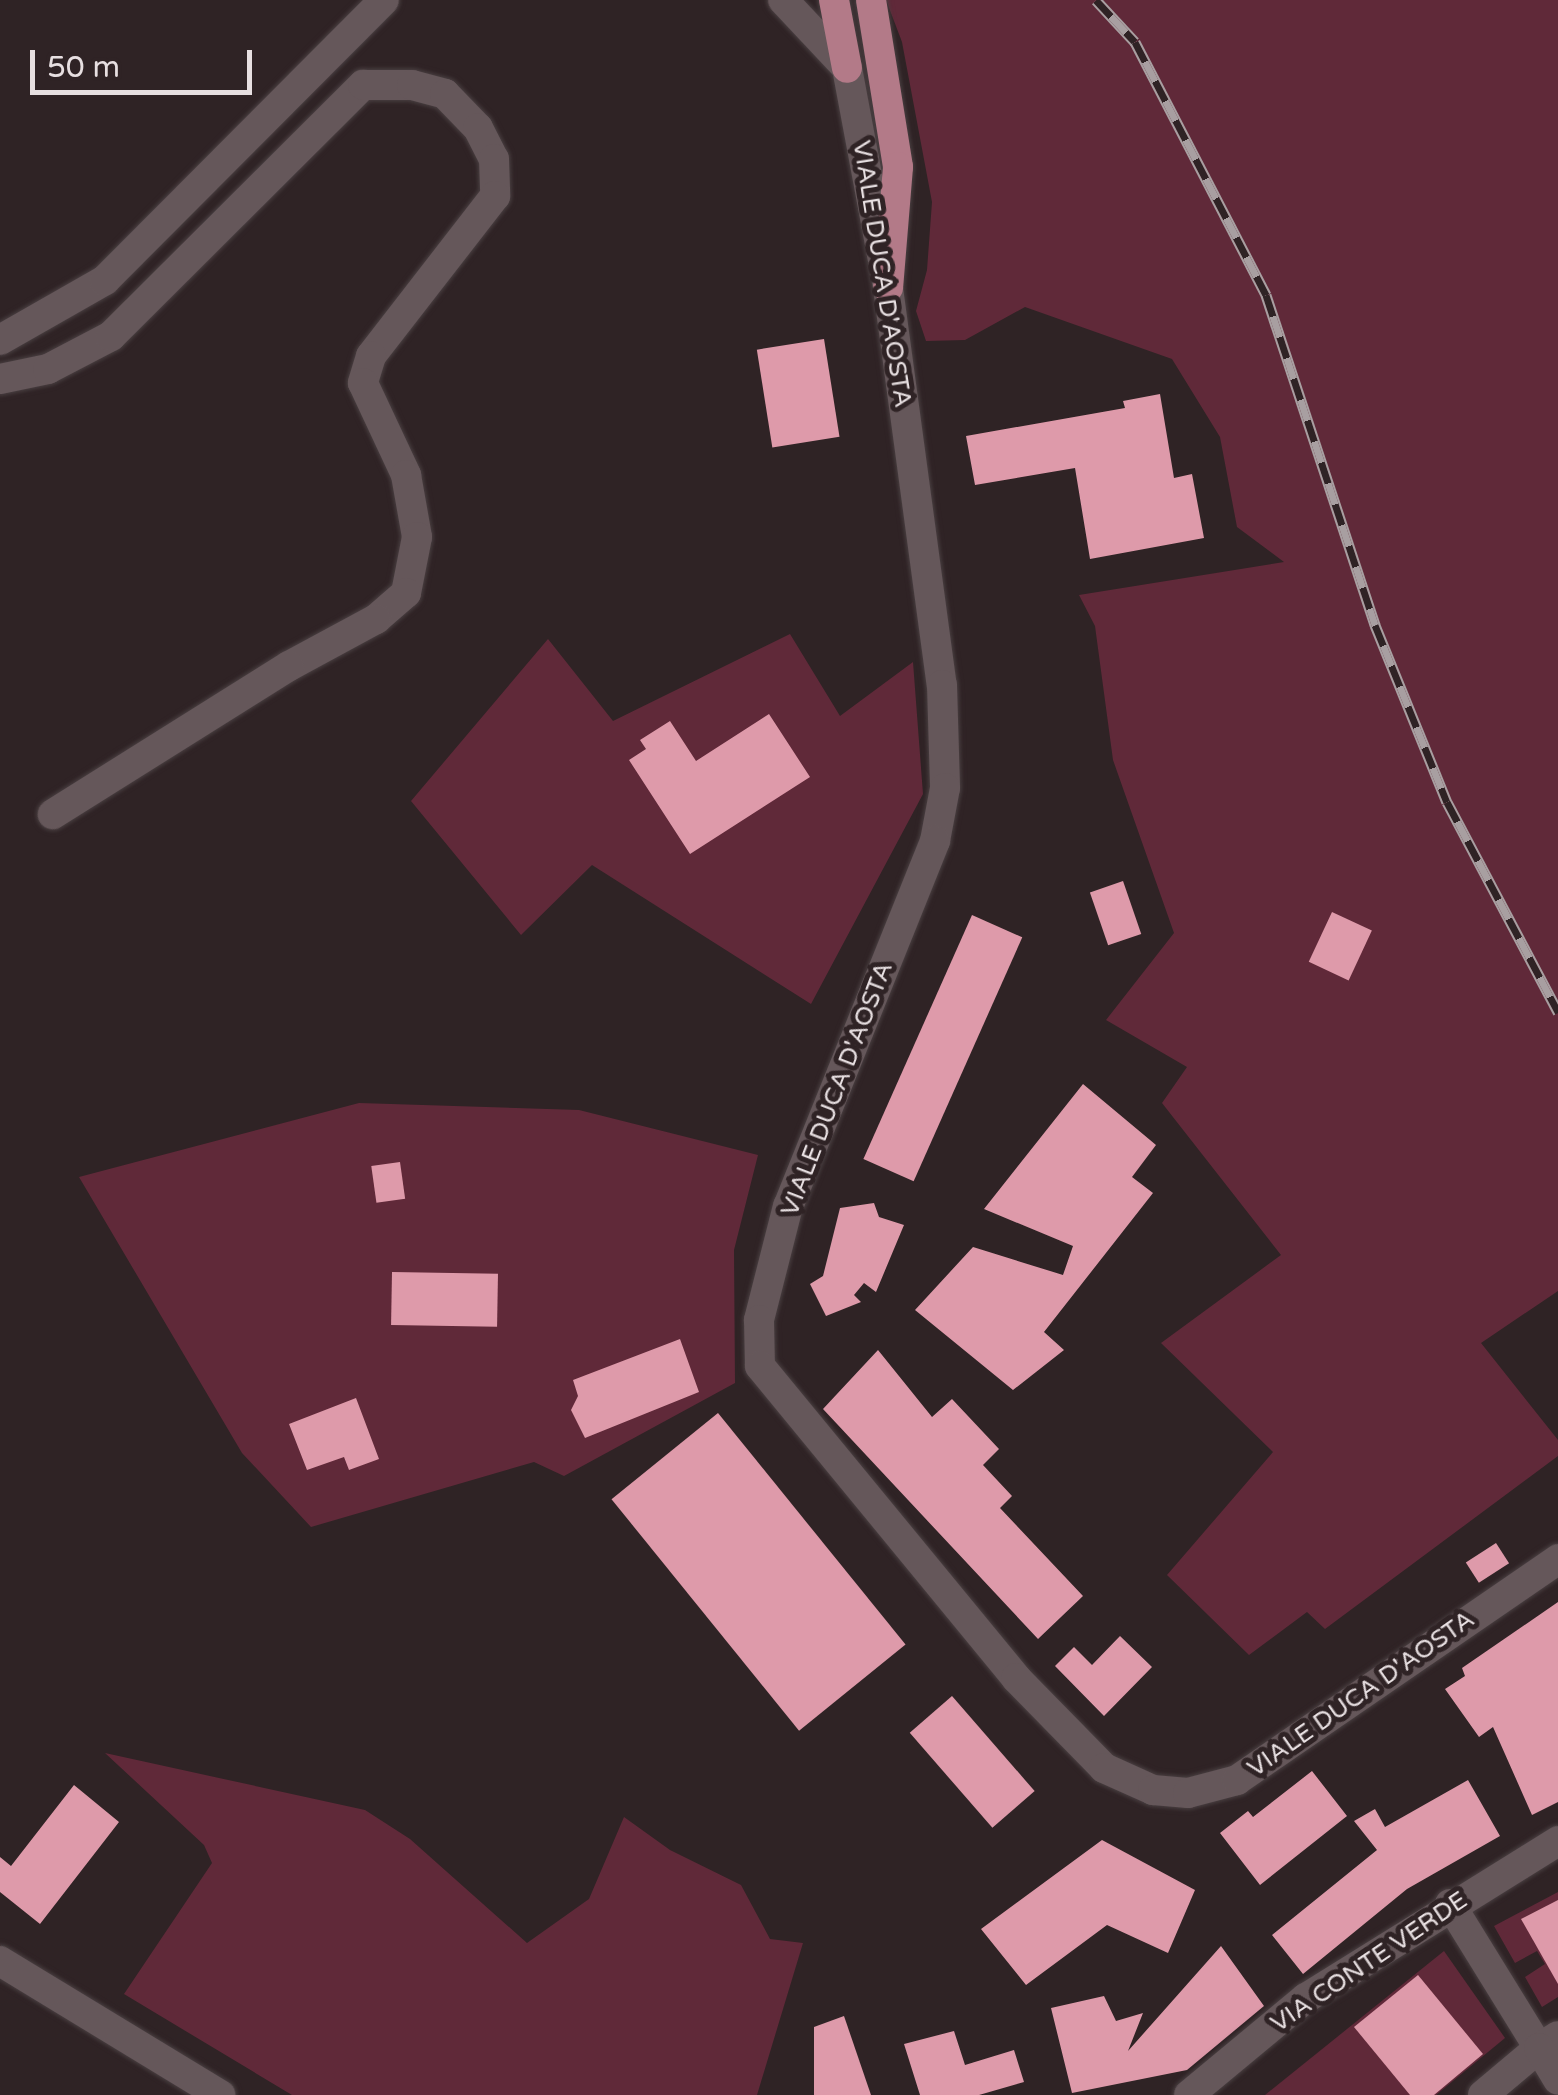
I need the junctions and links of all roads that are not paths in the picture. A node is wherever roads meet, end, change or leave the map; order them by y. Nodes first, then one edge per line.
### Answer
1 (384, 0) edge
2 (784, 0) edge
3 (834, 0) edge
4 (871, 0) edge
5 (847, 68) junction
6 (888, 288) junction
7 (0, 340) edge
8 (0, 379) edge
9 (53, 814) dead end
10 (1558, 1559) edge
11 (1558, 1841) edge
12 (1450, 1904) junction
13 (9, 1977) edge
14 (1549, 2042) edge
15 (1558, 2080) edge
16 (220, 2095) edge
17 (1189, 2095) edge
18 (1483, 2095) edge

1 - 7 main road
2 - 5 main road
3 - 5 main road
4 - 6 main road
5 - 6 main road, VIALE DUCA D'AOSTA
6 - 10 main road, VIALE DUCA D'AOSTA
8 - 9 main road
11 - 12 main road, VIA CONTE VERDE
12 - 14 main road
12 - 17 main road, VIA CONTE VERDE
13 - 16 main road
14 - 15 main road
14 - 18 main road

